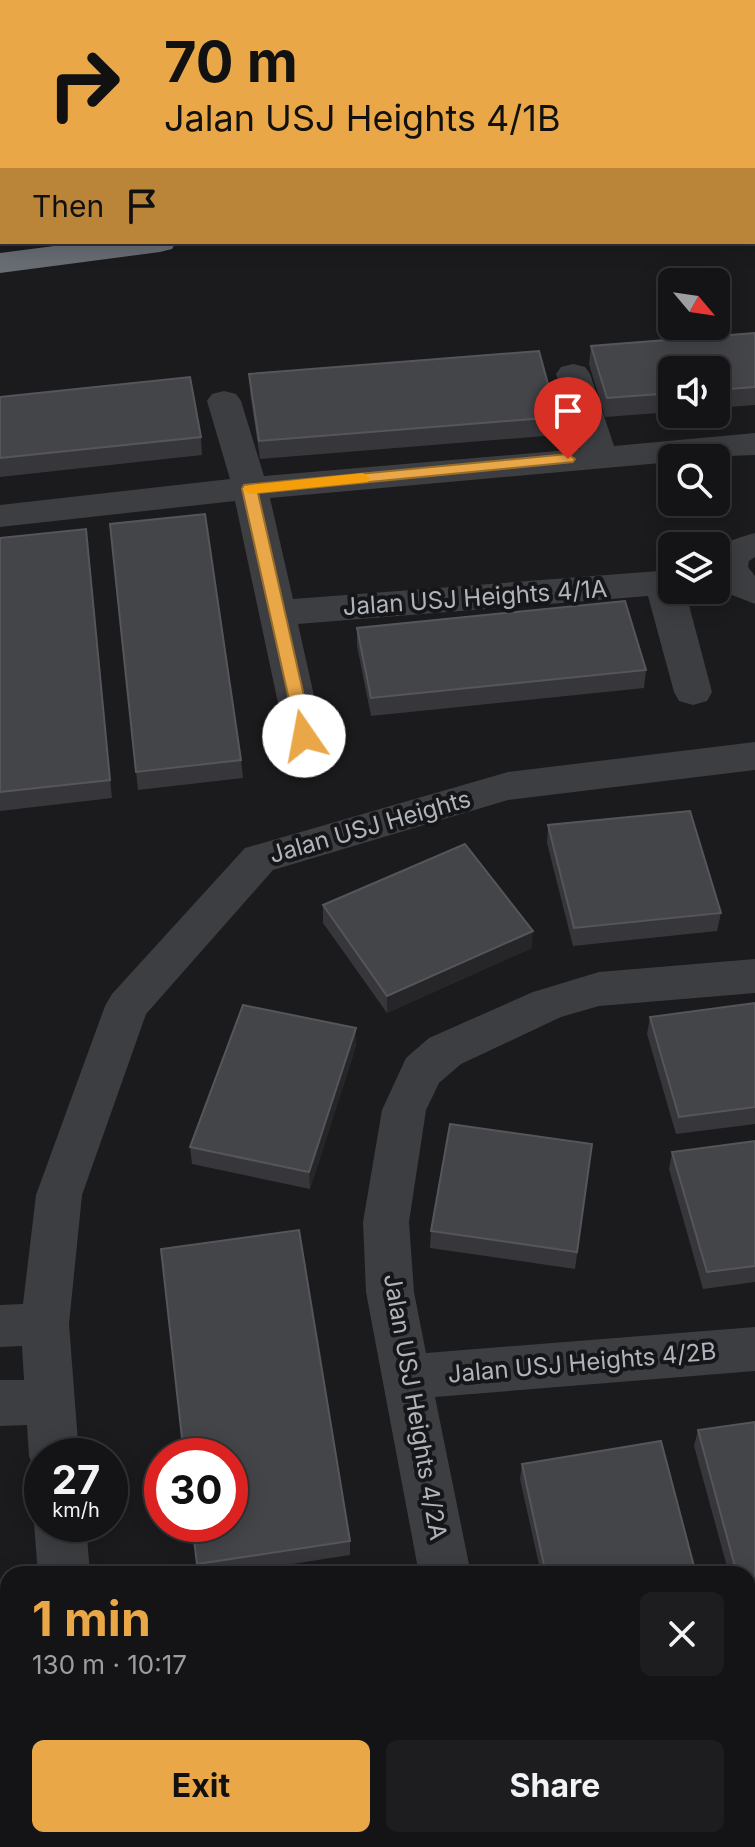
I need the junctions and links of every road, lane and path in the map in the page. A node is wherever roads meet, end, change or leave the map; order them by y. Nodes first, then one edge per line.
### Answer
1 (145, 244) edge
2 (0, 263) edge
3 (573, 374) dead end
4 (224, 401) dead end
5 (755, 444) edge
6 (600, 456) junction
7 (250, 489) junction
8 (0, 516) edge
9 (755, 545) edge
10 (734, 580) edge
11 (658, 584) edge
12 (673, 604) edge
13 (278, 613) junction
14 (693, 692) dead end
15 (304, 736) dead end
16 (755, 756) edge
17 (755, 976) edge
18 (23, 1325) edge
19 (755, 1349) edge
20 (409, 1377) junction
21 (49, 1402) junction
22 (0, 1403) edge
23 (52, 1438) edge
24 (61, 1542) edge
25 (63, 1566) edge
26 (444, 1566) edge

1 - 2 highway
3 - 6 street
4 - 7 street
5 - 6 street
6 - 7 street
7 - 8 street
7 - 13 street
9 - 10 street
11 - 13 street, Jalan USJ Heights 4/1A
12 - 14 street
13 - 15 street
16 - 18 street, Jalan USJ Heights
17 - 20 street, Jalan USJ Heights 4/2A
18 - 21 street, Jalan USJ Heights
19 - 20 street, Jalan USJ Heights 4/2B
20 - 26 street, Jalan USJ Heights 4/2A
21 - 22 street
21 - 23 street, Jalan USJ Heights
24 - 25 street

